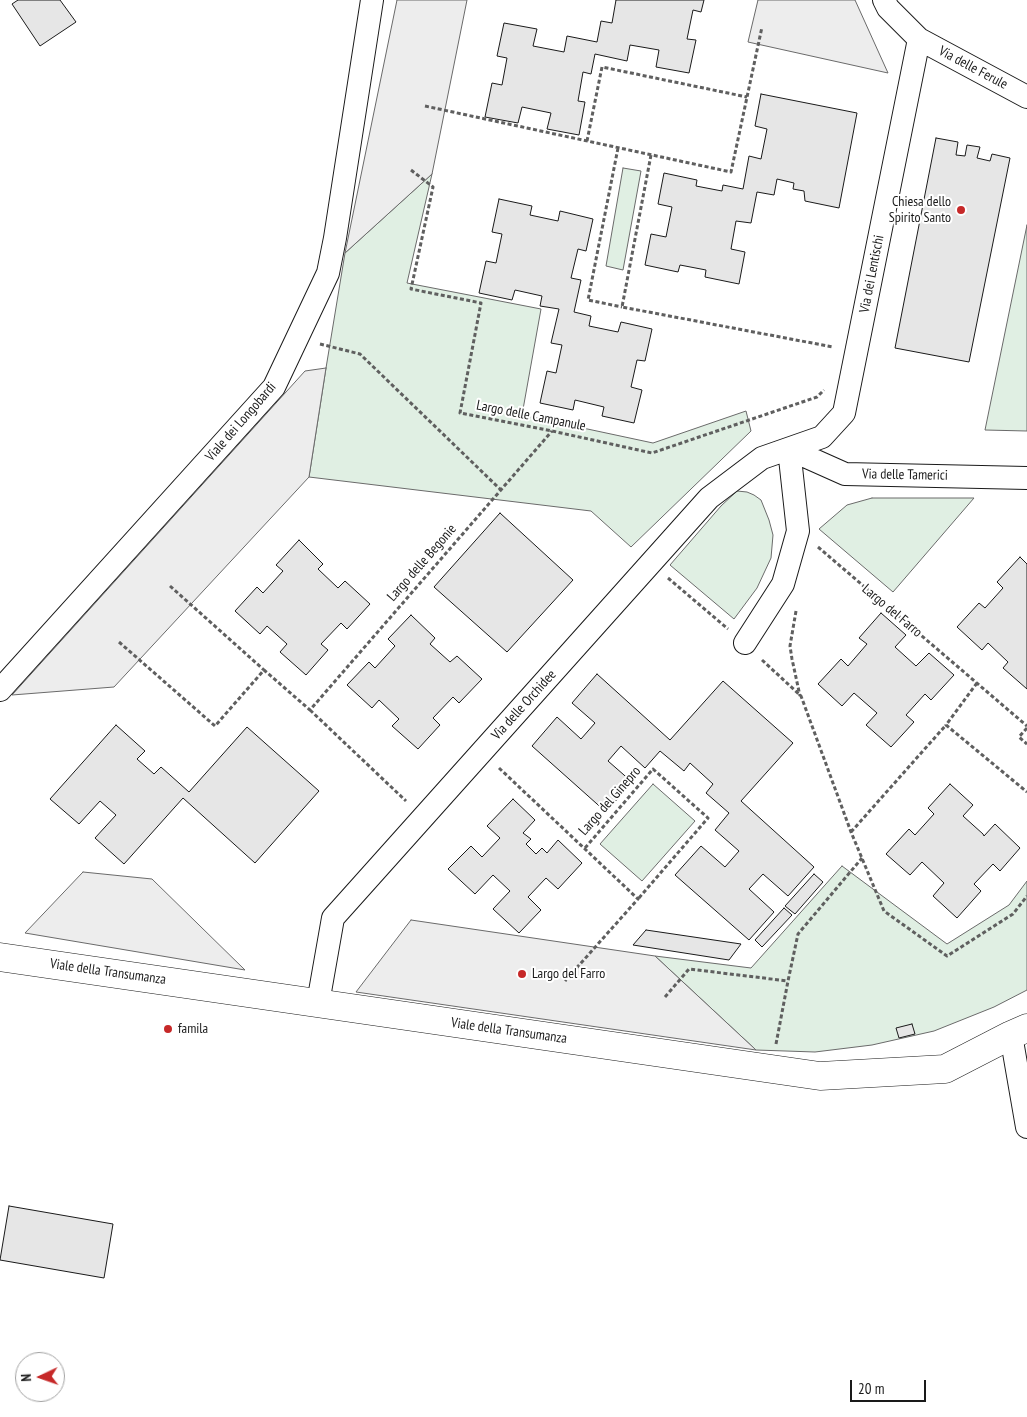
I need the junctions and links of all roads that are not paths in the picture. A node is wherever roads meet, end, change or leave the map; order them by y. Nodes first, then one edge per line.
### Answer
1 (372, 0) edge
2 (884, 0) edge
3 (919, 39) junction
4 (1027, 97) edge
5 (789, 449) junction
6 (1027, 478) edge
7 (745, 644) road end
8 (0, 690) edge
9 (0, 945) edge
10 (11, 958) edge
11 (318, 1003) junction
12 (1019, 1032) edge
13 (1027, 1127) edge

1 - 8 street, Viale dei Longobardi
2 - 3 street, Via delle Ferule
3 - 4 street, Via delle Ferule
3 - 5 street, Via dei Lentischi
5 - 6 street, Via delle Tamerici
5 - 7 street
5 - 11 street, Via delle Orchidee
9 - 10 street
10 - 11 street, Viale della Transumanza
11 - 12 street, Viale della Transumanza
12 - 13 street

